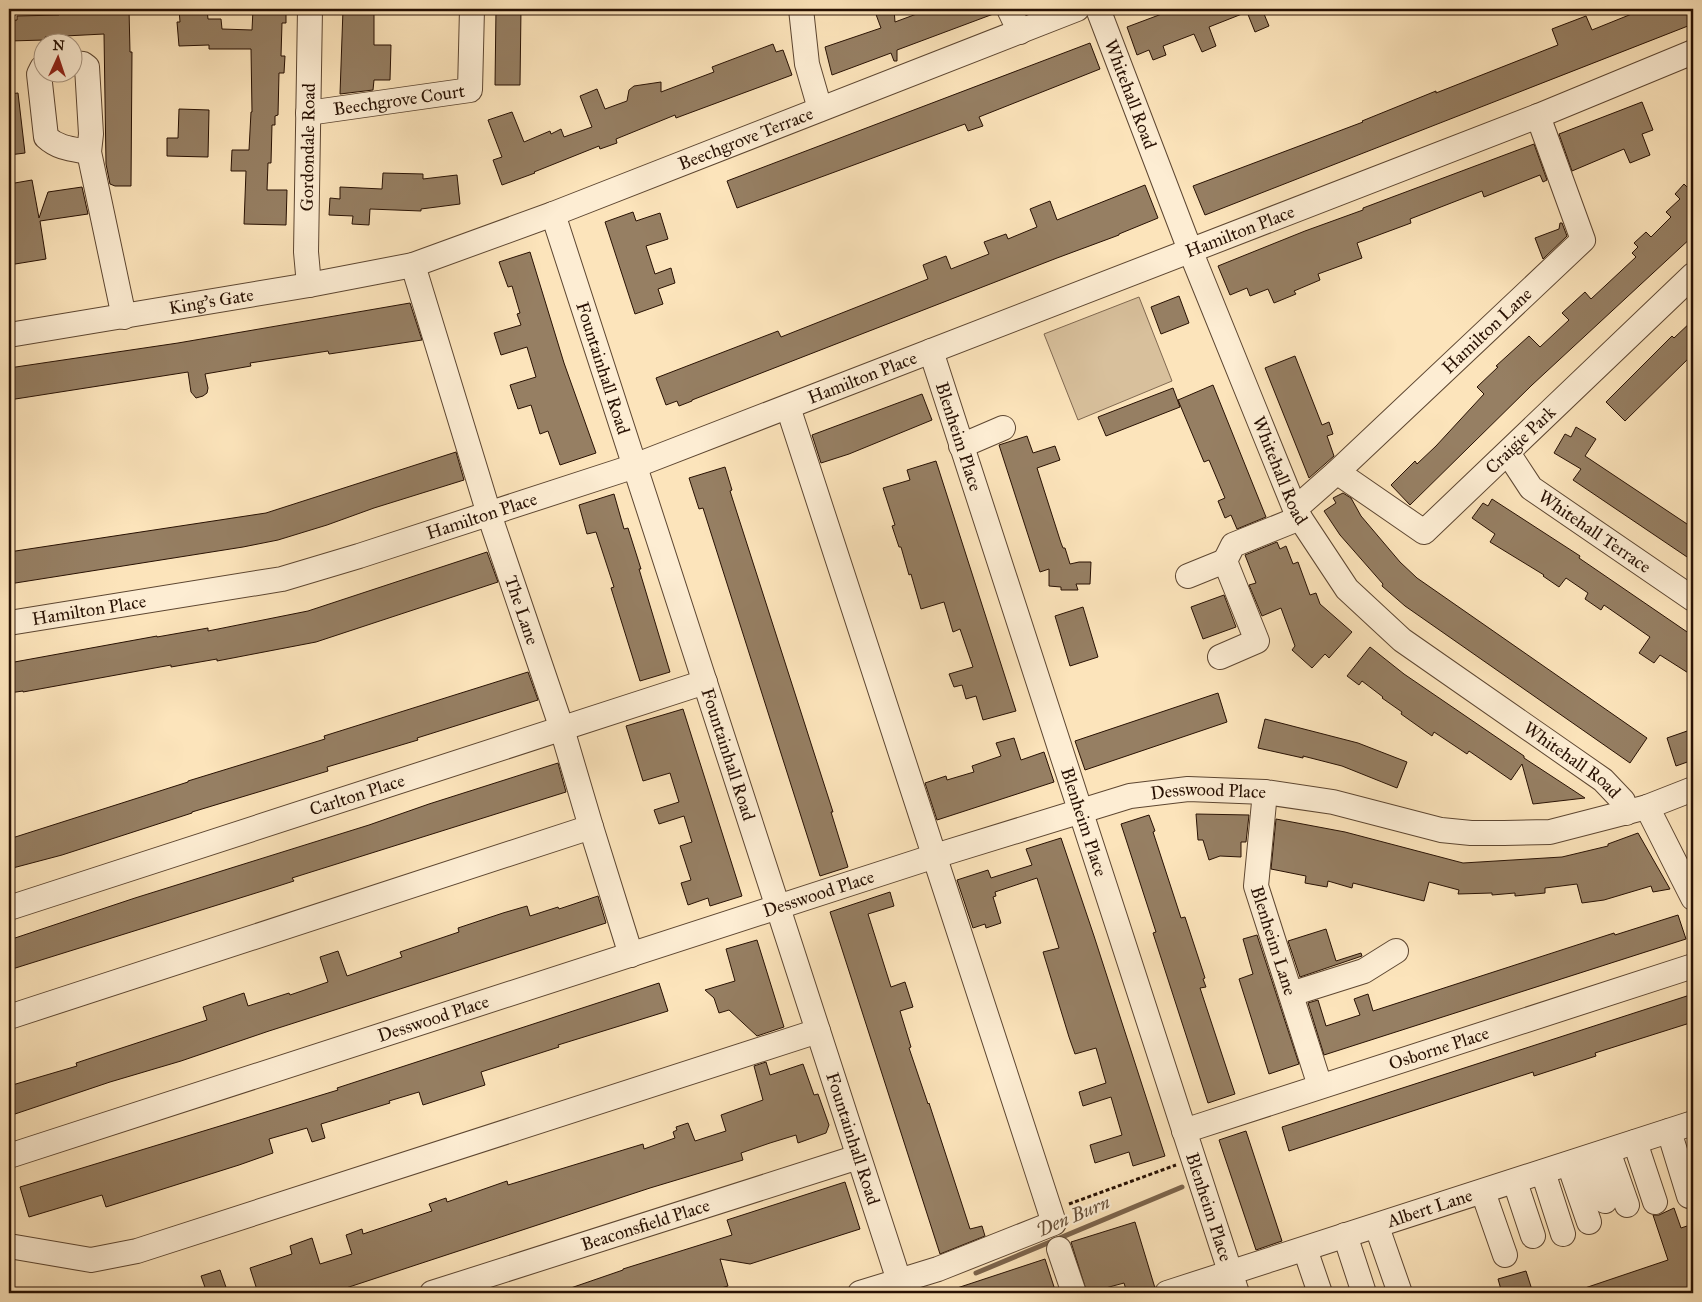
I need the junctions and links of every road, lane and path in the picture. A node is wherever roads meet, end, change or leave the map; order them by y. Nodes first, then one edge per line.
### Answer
1 (310, 9) edge
2 (472, 9) edge
3 (487, 9) edge
4 (801, 9) edge
5 (1009, 9) edge
6 (1077, 9) edge
7 (1098, 9) edge
8 (1020, 32) junction
9 (1693, 52) edge
10 (82, 64) edge
11 (486, 72) dead end
12 (41, 82) edge
13 (820, 109) junction
14 (308, 113) junction
15 (1538, 116) junction
16 (89, 152) junction
17 (552, 214) junction
18 (1190, 250) junction
19 (413, 266) junction
20 (1693, 275) edge
21 (309, 285) junction
22 (124, 317) junction
23 (9, 334) edge
24 (931, 351) junction
25 (788, 407) junction
26 (1003, 428) dead end
27 (961, 446) junction
28 (1508, 452) junction
29 (634, 466) junction
30 (1337, 472) junction
31 (489, 514) junction
32 (1298, 514) junction
33 (1225, 561) junction
34 (1188, 576) dead end
35 (1693, 598) edge
36 (9, 623) edge
37 (1220, 656) dead end
38 (705, 682) junction
39 (562, 729) junction
40 (1693, 788) edge
41 (1265, 792) junction
42 (1636, 810) junction
43 (1081, 811) junction
44 (591, 827) junction
45 (935, 856) junction
46 (1693, 898) edge
47 (9, 908) edge
48 (778, 908) junction
49 (1396, 951) dead end
50 (631, 954) junction
51 (1693, 966) edge
52 (1291, 994) junction
53 (9, 1017) edge
54 (818, 1031) junction
55 (1320, 1086) junction
56 (1682, 1127) edge
57 (1184, 1130) junction
58 (1635, 1142) junction
59 (9, 1156) edge
60 (1693, 1156) edge
61 (858, 1157) junction
62 (1590, 1157) junction
63 (1194, 1159) junction
64 (1543, 1172) junction
65 (1515, 1182) junction
66 (1482, 1192) junction
67 (1689, 1196) dead end
68 (1655, 1202) dead end
69 (1616, 1203) dead end
70 (1049, 1211) junction
71 (1589, 1222) dead end
72 (1377, 1227) junction
73 (1563, 1234) dead end
74 (1346, 1235) junction
75 (1533, 1236) dead end
76 (9, 1246) edge
77 (1059, 1249) dead end
78 (1305, 1249) junction
79 (1505, 1255) dead end
80 (1234, 1283) edge
81 (901, 1287) edge
82 (432, 1293) edge
83 (860, 1293) edge
84 (1074, 1293) edge
85 (1167, 1293) edge
86 (1320, 1293) edge
87 (1364, 1293) edge
88 (1400, 1293) edge

1 - 14 street, Gordondale Road
2 - 14 street, Beechgrove Court
3 - 11 street
4 - 13 street
5 - 8 street
6 - 8 street, Beechgrove Terrace
7 - 18 street, Whitehall Road
8 - 13 street, Beechgrove Terrace
9 - 15 street, Hamilton Place
10 - 16 street
12 - 16 street
13 - 17 street, Beechgrove Terrace
14 - 21 street, Gordondale Road
15 - 18 street, Hamilton Place
15 - 30 street, Hamilton Lane
16 - 22 street
17 - 19 street, Beechgrove Terrace
17 - 29 street, Fountainhall Road
18 - 24 street, Hamilton Place
18 - 32 street, Whitehall Road
19 - 21 street, King's Gate
19 - 31 street, The Lane
20 - 28 street, Craigie Park
21 - 22 street, King's Gate
22 - 23 street, King's Gate
24 - 25 street, Hamilton Place
24 - 27 street, Blenheim Place
25 - 29 street, Hamilton Place
25 - 45 street
26 - 27 street
27 - 43 street, Blenheim Place
28 - 30 street, Craigie Park
28 - 35 street, Whitehall Terrace
29 - 31 street, Hamilton Place
29 - 38 street, Fountainhall Road
30 - 32 street, Hamilton Lane
31 - 36 street, Hamilton Place
31 - 39 street, The Lane
32 - 33 street, Hamilton Lane
32 - 42 street, Whitehall Road
33 - 34 street
33 - 37 street
38 - 39 street, Carlton Place
38 - 48 street, Fountainhall Road
39 - 44 street, The Lane
39 - 47 street, Carlton Place
40 - 42 street, Desswood Place
41 - 42 street, Desswood Place
41 - 43 street, Desswood Place
41 - 52 street, Blenheim Lane
42 - 46 street, Whitehall Road
43 - 45 street, Desswood Place
43 - 57 street, Blenheim Place
44 - 50 street, The Lane
44 - 53 street
45 - 48 street, Desswood Place
45 - 70 street
48 - 50 street, Desswood Place
48 - 54 street, Fountainhall Road
49 - 52 street
50 - 59 street, Desswood Place
51 - 55 street, Osborne Place
52 - 55 street, Blenheim Lane
54 - 61 street, Fountainhall Road
54 - 76 street
55 - 57 street, Osborne Place
56 - 58 street, Albert Lane
56 - 60 street
56 - 67 street
57 - 63 street, Blenheim Place
58 - 62 street, Albert Lane
58 - 68 street
61 - 81 street, Fountainhall Road
61 - 82 street, Beaconsfield Place
62 - 64 street, Albert Lane
62 - 69 street
62 - 71 street
63 - 70 path
63 - 80 street, Blenheim Place
64 - 65 street, Albert Lane
64 - 73 street
65 - 66 street, Albert Lane
65 - 75 street
66 - 72 street, Albert Lane
66 - 79 street
70 - 81 street
72 - 74 street, Albert Lane
72 - 88 street
74 - 78 street, Albert Lane
74 - 87 street
77 - 84 street
78 - 80 street, Albert Lane
78 - 86 street
80 - 85 street, Albert Lane
81 - 83 street

